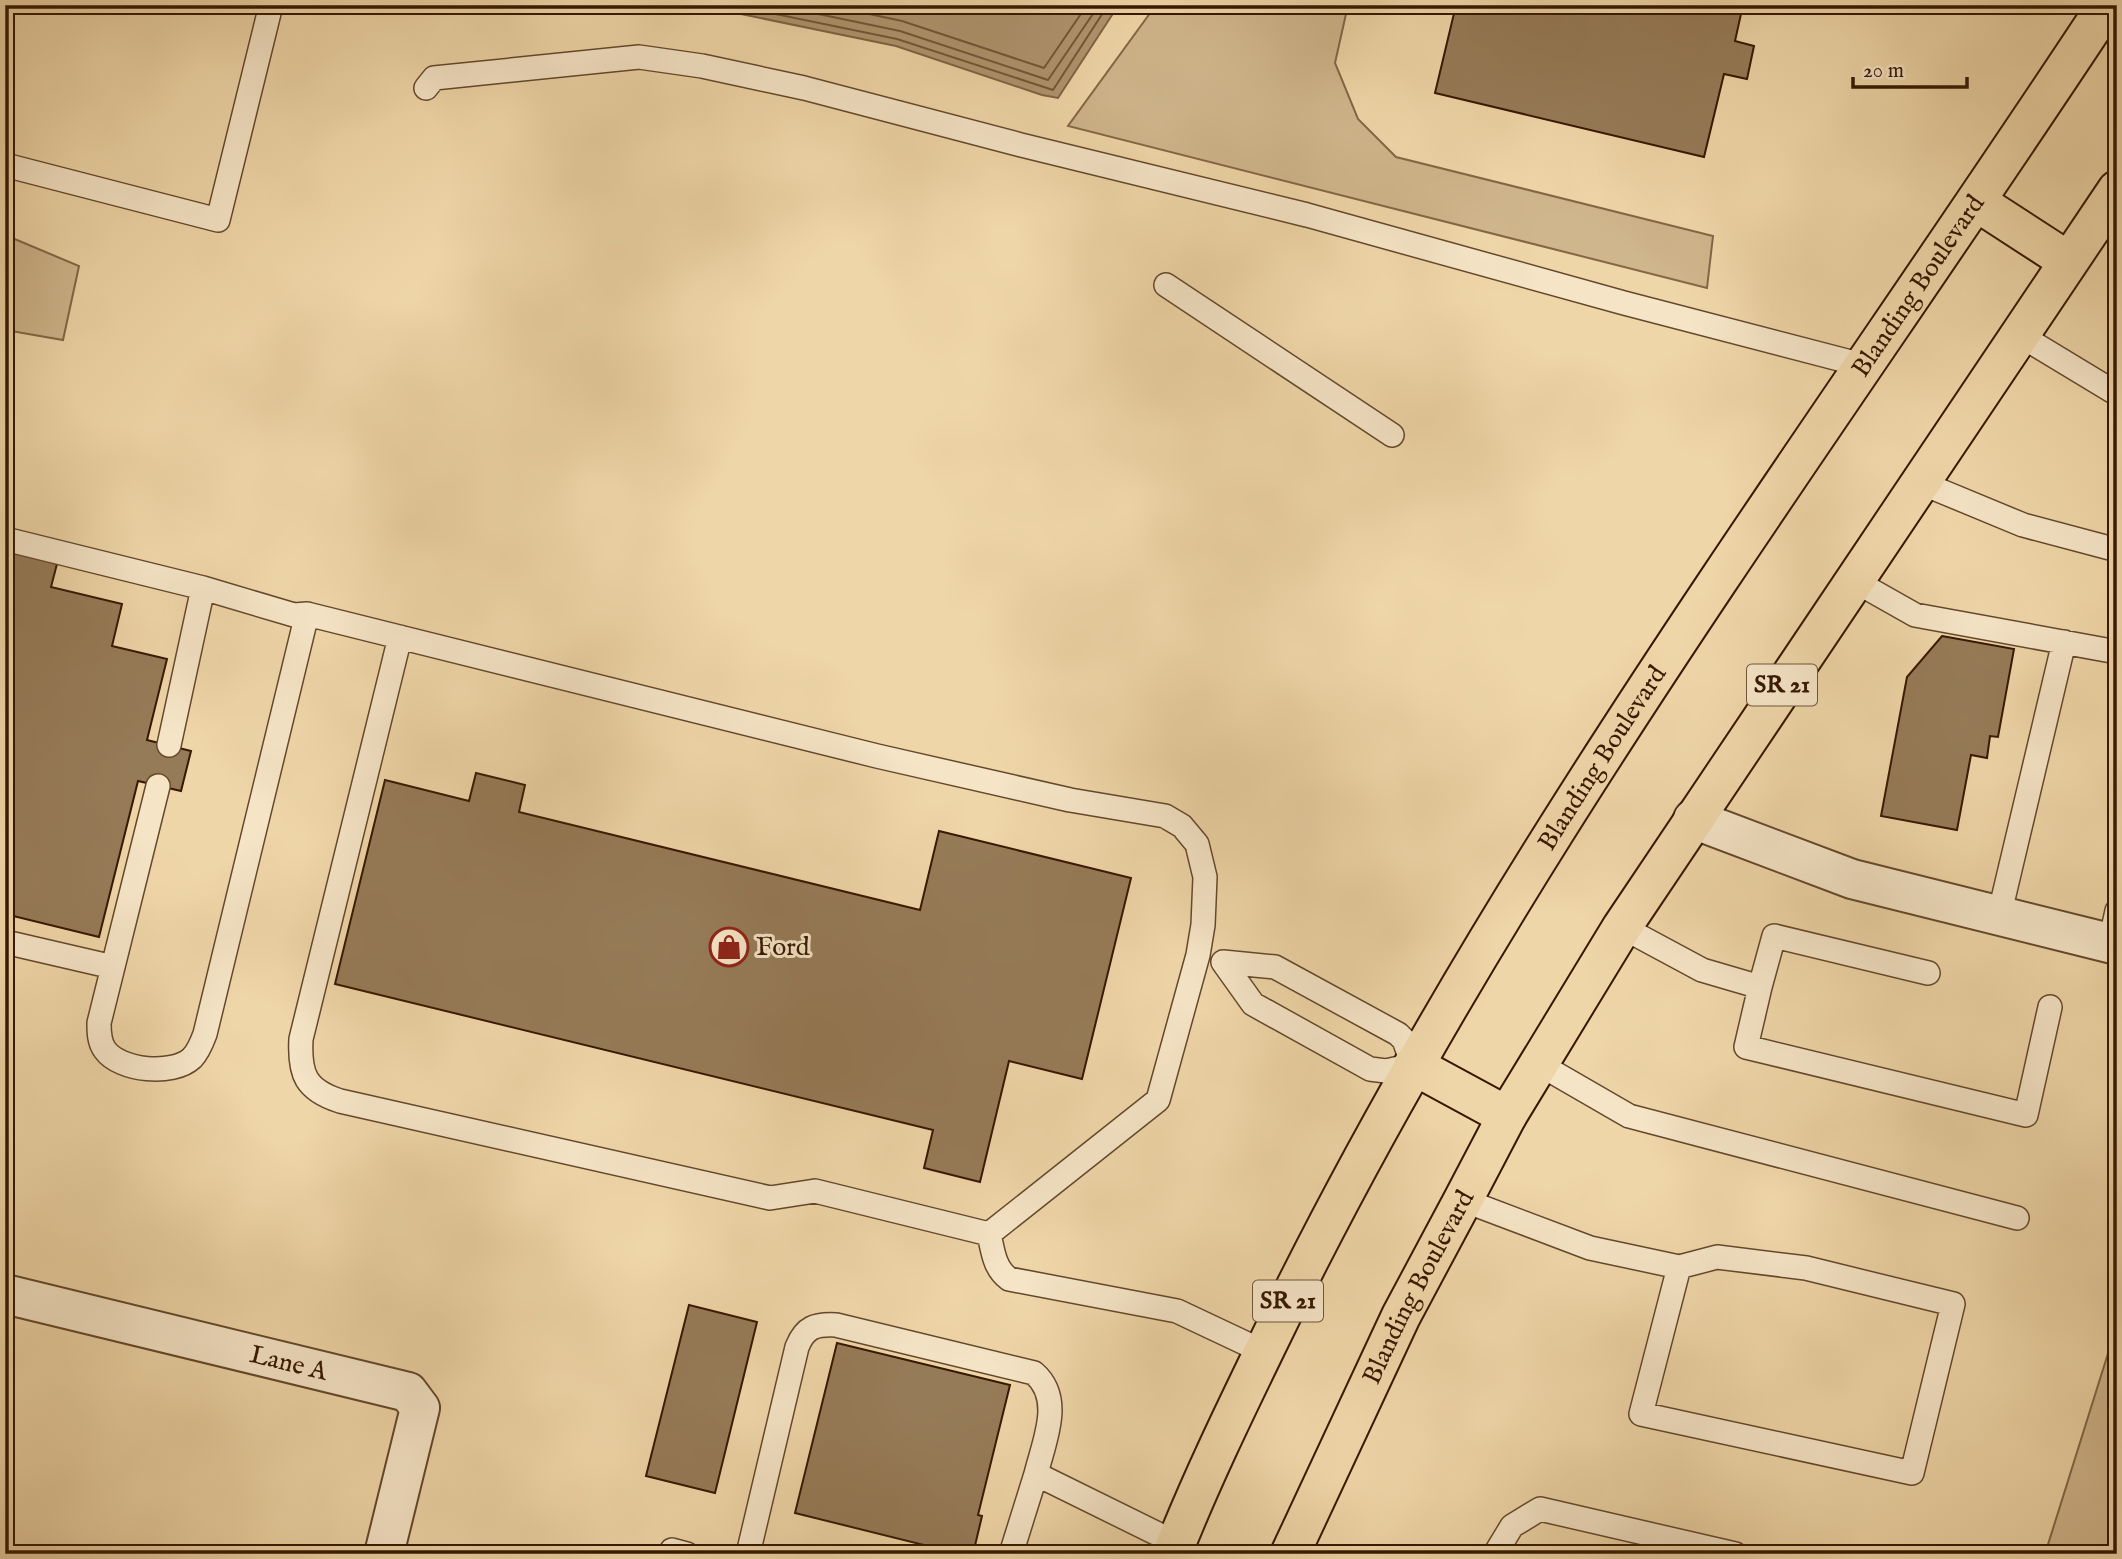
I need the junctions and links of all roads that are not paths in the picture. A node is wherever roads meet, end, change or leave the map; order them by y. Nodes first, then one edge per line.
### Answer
1 (271, 5) edge
2 (2108, 5) edge
3 (426, 88) dead end
4 (5, 165) edge
5 (2117, 190) edge
6 (1977, 202) junction
7 (2068, 261) junction
8 (1166, 285) dead end
9 (2018, 334) junction
10 (1866, 366) junction
11 (2117, 394) edge
12 (1392, 435) dead end
13 (1919, 482) junction
14 (5, 539) edge
15 (2117, 550) edge
16 (1853, 580) junction
17 (203, 588) junction
18 (307, 614) junction
19 (400, 637) junction
20 (2064, 642) junction
21 (2117, 652) edge
22 (169, 745) dead end
23 (158, 786) dead end
24 (1693, 819) junction
25 (1999, 916) junction
26 (1622, 927) junction
27 (2115, 933) edge
28 (5, 942) edge
29 (1198, 955) junction
30 (1223, 962) junction
31 (113, 967) junction
32 (1928, 973) dead end
33 (1760, 987) junction
34 (2050, 1007) dead end
35 (1539, 1064) junction
36 (1413, 1065) junction
37 (1507, 1116) junction
38 (1463, 1200) junction
39 (2017, 1218) dead end
40 (989, 1234) junction
41 (1679, 1267) junction
42 (5, 1294) edge
43 (1264, 1352) junction
44 (1036, 1474) junction
45 (1174, 1548) edge
46 (384, 1554) edge
47 (671, 1554) edge
48 (687, 1554) edge
49 (748, 1554) edge
50 (1011, 1554) edge
51 (1290, 1554) edge
52 (1495, 1554) edge
53 (1735, 1554) edge

1 - 4 lane
2 - 6 main road, Blanding Boulevard / SR 21
3 - 10 lane
5 - 7 main road, Blanding Boulevard / SR 21
6 - 7 main road
6 - 10 main road, Blanding Boulevard / SR 21
7 - 9 main road, Blanding Boulevard / SR 21
8 - 12 lane
9 - 11 lane
9 - 13 main road, Blanding Boulevard / SR 21
10 - 36 main road, Blanding Boulevard / SR 21
13 - 15 lane
13 - 16 main road, Blanding Boulevard / SR 21
14 - 17 lane
16 - 20 lane
16 - 24 main road, Blanding Boulevard / SR 21
17 - 18 lane
17 - 22 lane
18 - 19 lane
18 - 31 lane
19 - 29 lane
19 - 40 lane
20 - 21 lane
20 - 25 lane
23 - 31 lane
24 - 25 street
24 - 26 main road, Blanding Boulevard / SR 21
25 - 27 street
26 - 33 lane
26 - 35 main road, Blanding Boulevard / SR 21
28 - 31 lane
29 - 30 lane
29 - 40 lane
30 - 36 lane
30 - 36 lane
32 - 33 lane
33 - 34 lane
35 - 37 main road, Blanding Boulevard / SR 21
35 - 39 lane
36 - 37 main road
36 - 43 main road, Blanding Boulevard / SR 21
37 - 38 main road, Blanding Boulevard / SR 21
38 - 41 lane
38 - 51 main road, Blanding Boulevard / SR 21
40 - 43 lane
41 - 41 lane
42 - 46 street, Lane A
43 - 45 main road, Blanding Boulevard / SR 21
44 - 45 lane
44 - 49 lane
44 - 50 lane
47 - 48 lane
52 - 53 lane

